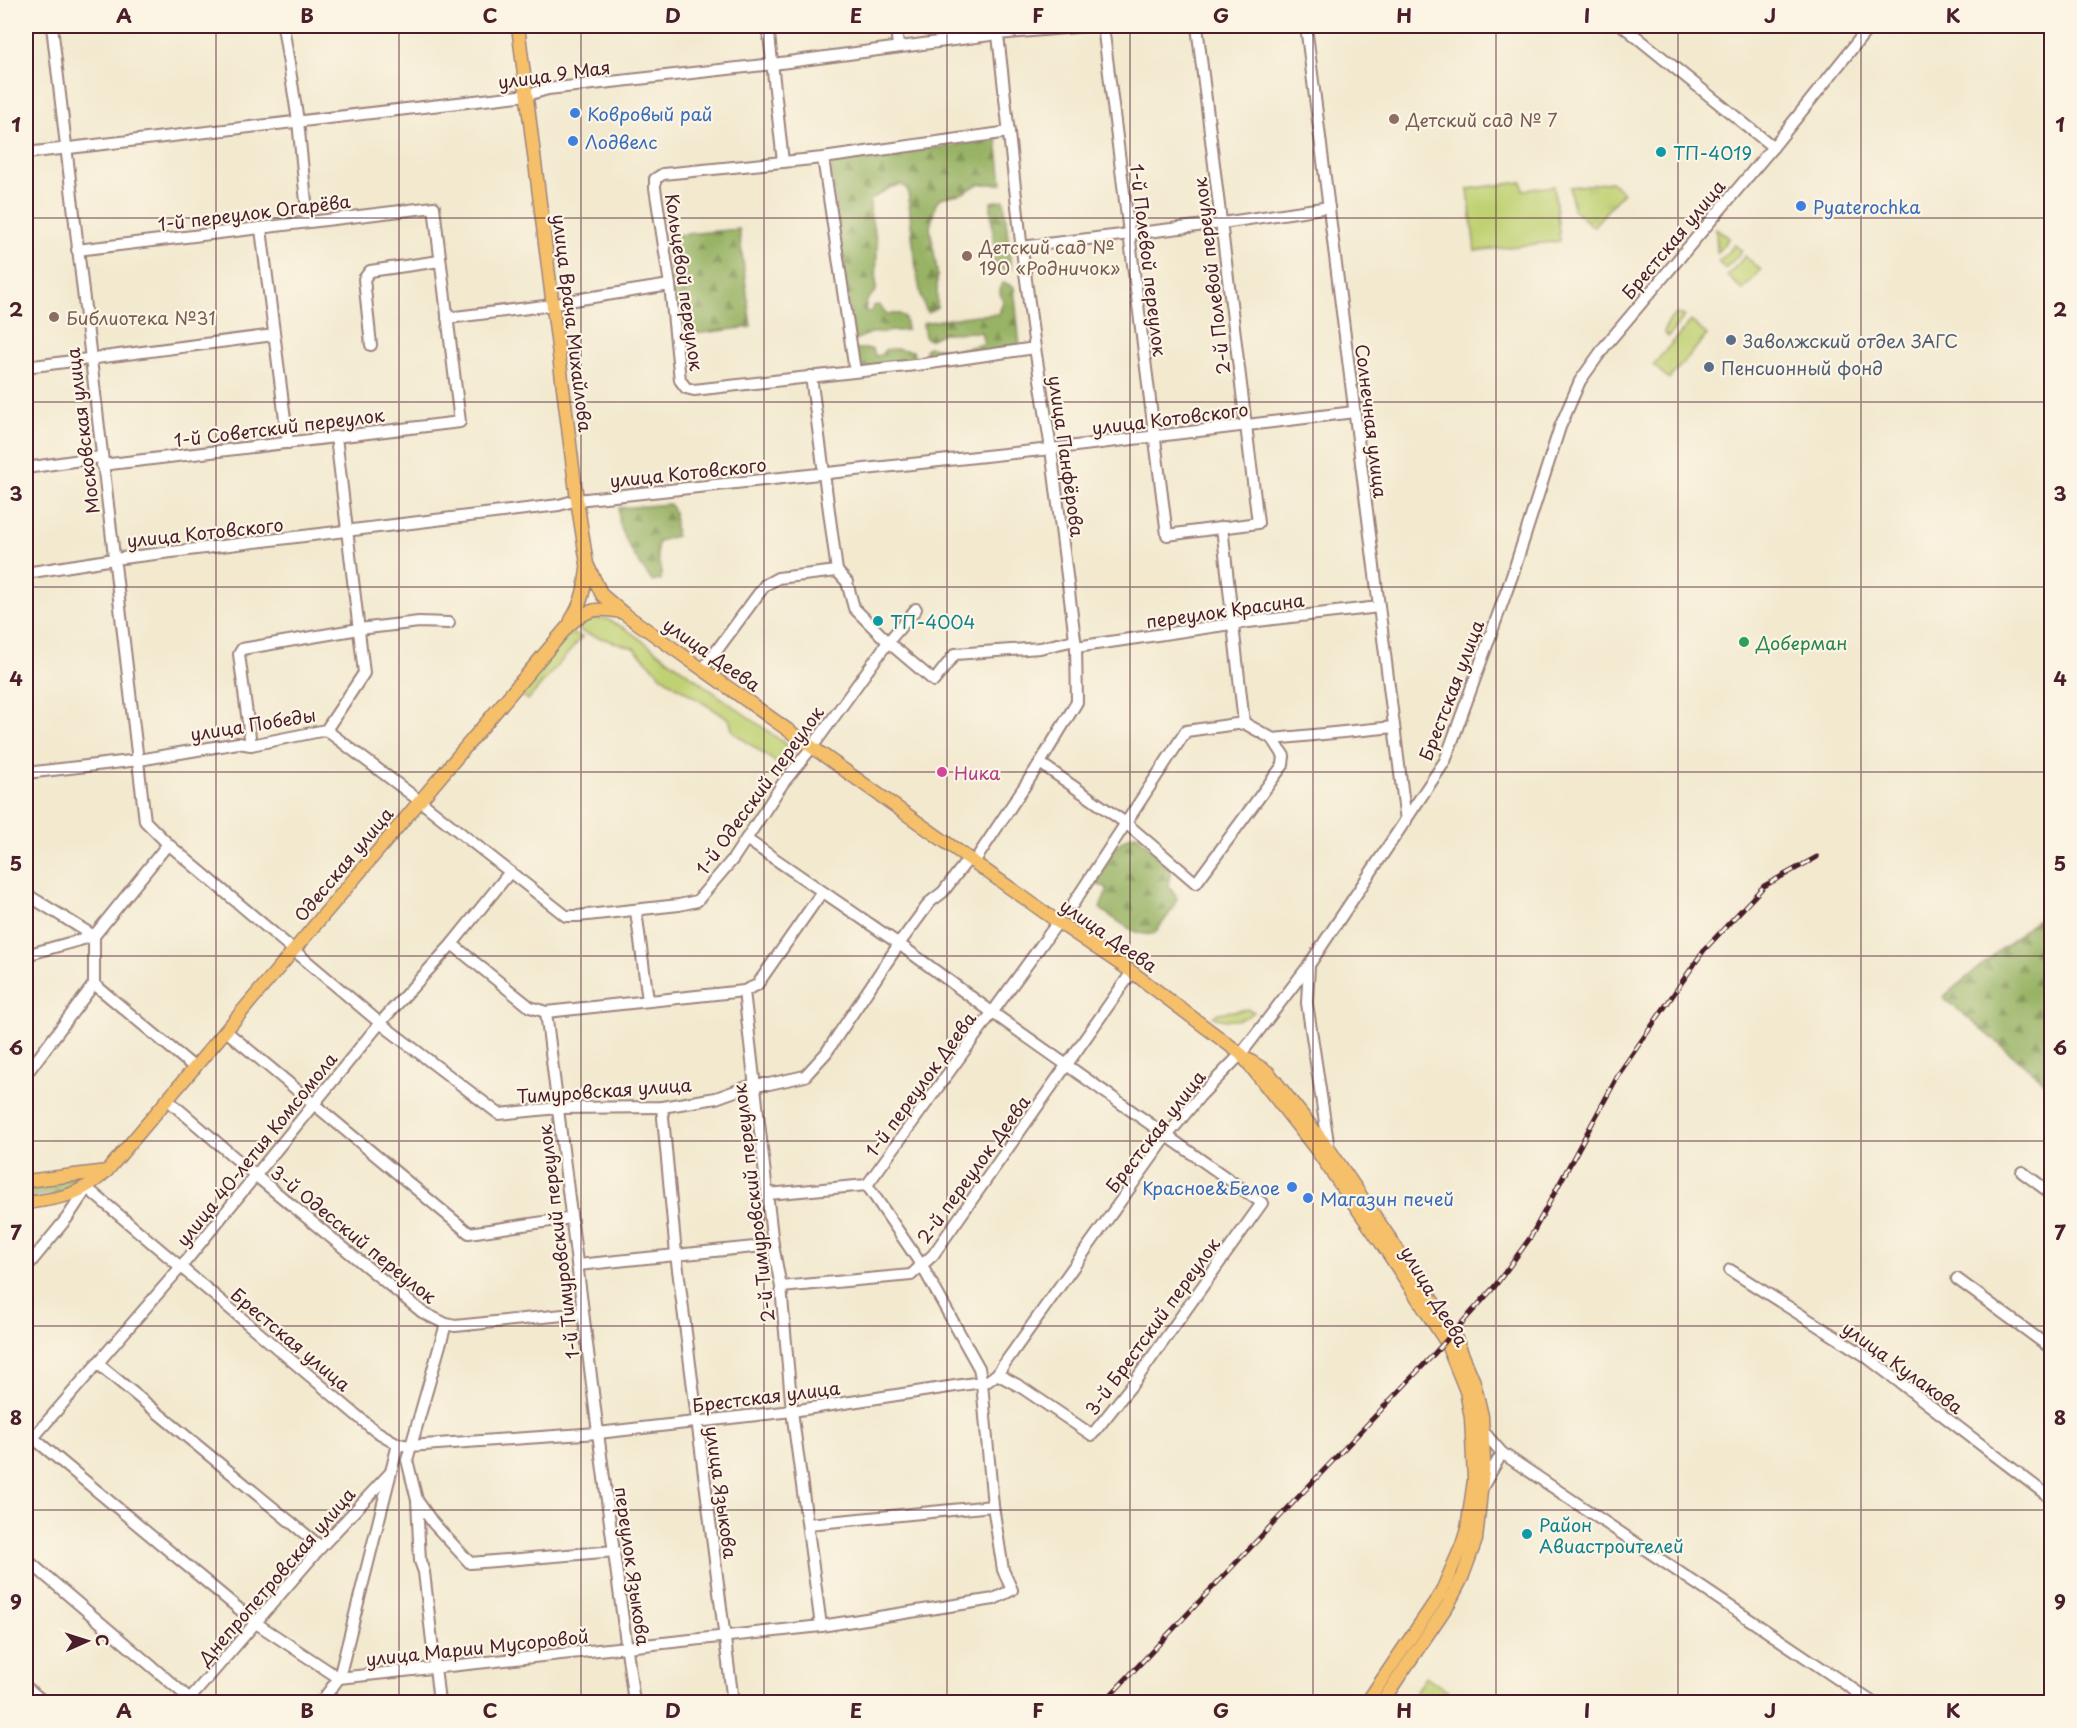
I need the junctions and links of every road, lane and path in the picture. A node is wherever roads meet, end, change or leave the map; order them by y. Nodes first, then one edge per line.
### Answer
1 (52, 26) edge
2 (283, 26) edge
3 (518, 26) edge
4 (768, 26) edge
5 (896, 26) edge
6 (1088, 26) edge
7 (1103, 26) edge
8 (1197, 26) edge
9 (1306, 26) edge
10 (1623, 26) edge
11 (1870, 26) edge
12 (998, 30) edge
13 (898, 47) junction
14 (773, 63) junction
15 (526, 95) junction
16 (297, 121) junction
17 (1009, 132) junction
18 (1773, 147) junction
19 (66, 148) junction
20 (26, 153) edge
21 (823, 158) junction
22 (783, 162) junction
23 (1329, 207) junction
24 (308, 222) junction
25 (1222, 223) junction
26 (261, 229) junction
27 (1130, 234) junction
28 (1021, 247) junction
29 (77, 249) junction
30 (440, 261) junction
31 (670, 285) junction
32 (553, 305) junction
33 (447, 318) junction
34 (274, 335) junction
35 (371, 345) dead end
36 (1035, 348) junction
37 (90, 358) junction
38 (26, 367) edge
39 (855, 371) junction
40 (811, 376) junction
41 (1354, 412) junction
42 (1245, 425) junction
43 (336, 437) junction
44 (1154, 437) junction
45 (288, 443) junction
46 (1051, 449) junction
47 (102, 461) junction
48 (26, 468) edge
49 (824, 474) junction
50 (577, 500) junction
51 (1222, 527) junction
52 (347, 532) junction
53 (114, 559) junction
54 (587, 564) junction
55 (837, 571) junction
56 (26, 573) edge
57 (1379, 607) junction
58 (916, 609) dead end
59 (622, 612) junction
60 (449, 622) dead end
61 (1231, 624) junction
62 (568, 626) junction
63 (359, 629) junction
64 (888, 642) junction
65 (1076, 644) junction
66 (703, 669) junction
67 (1244, 723) junction
68 (1394, 728) junction
69 (326, 730) junction
70 (1273, 739) junction
71 (251, 745) junction
72 (813, 746) junction
73 (139, 760) junction
74 (1040, 763) junction
75 (26, 773) edge
76 (420, 801) junction
77 (1406, 821) junction
78 (1126, 824) junction
79 (746, 839) junction
80 (168, 844) junction
81 (972, 860) junction
82 (510, 872) junction
83 (822, 892) junction
84 (26, 894) edge
85 (1073, 904) dead end
86 (636, 911) junction
87 (1058, 922) junction
88 (94, 936) junction
89 (452, 944) junction
90 (899, 944) junction
91 (294, 950) junction
92 (26, 955) edge
93 (1309, 965) junction
94 (1132, 972) junction
95 (94, 984) junction
96 (744, 991) junction
97 (648, 1000) junction
98 (546, 1012) junction
99 (993, 1013) junction
100 (380, 1023) junction
101 (226, 1031) junction
102 (1241, 1054) junction
103 (1068, 1065) junction
104 (195, 1068) junction
105 (26, 1070) edge
106 (755, 1084) junction
107 (168, 1100) junction
108 (314, 1105) junction
109 (662, 1107) junction
110 (558, 1108) junction
111 (1167, 1136) junction
112 (1329, 1149) junction
113 (107, 1171) junction
114 (2022, 1172) dead end
115 (256, 1176) junction
116 (26, 1181) edge
117 (867, 1185) junction
118 (87, 1188) junction
119 (768, 1194) junction
120 (2052, 1194) edge
121 (26, 1203) edge
122 (571, 1218) junction
123 (773, 1245) junction
124 (676, 1254) junction
125 (578, 1265) junction
126 (922, 1266) junction
127 (26, 1268) edge
128 (180, 1268) junction
129 (1730, 1270) dead end
130 (1957, 1279) dead end
131 (781, 1287) junction
132 (583, 1313) junction
133 (446, 1324) junction
134 (2052, 1349) edge
135 (98, 1363) junction
136 (997, 1374) junction
137 (982, 1383) junction
138 (792, 1411) junction
139 (696, 1422) junction
140 (1483, 1431) junction
141 (598, 1433) junction
142 (28, 1439) edge
143 (404, 1445) junction
144 (1502, 1453) junction
145 (391, 1472) junction
146 (1482, 1486) junction
147 (2052, 1499) edge
148 (417, 1500) junction
149 (993, 1506) junction
150 (808, 1524) junction
151 (321, 1547) junction
152 (615, 1551) junction
153 (26, 1559) edge
154 (256, 1623) junction
155 (821, 1626) junction
156 (725, 1638) junction
157 (628, 1648) junction
158 (434, 1668) junction
159 (339, 1678) junction
160 (26, 1687) edge
161 (189, 1701) edge
162 (44, 1702) edge
163 (321, 1702) edge
164 (334, 1702) edge
165 (440, 1702) edge
166 (634, 1702) edge
167 (733, 1702) edge
168 (1367, 1702) edge
169 (1382, 1702) edge
170 (1872, 1702) edge

1 - 19 street, Московская улица
2 - 16 street
3 - 15 main road, улица Врача Михайлова
4 - 14 street
5 - 13 street
6 - 12 street, улица 9 Мая
7 - 27 street, 1-й Полевой переулок
8 - 25 street, 2-й Полевой переулок
9 - 23 street, Солнечная улица
10 - 18 street
11 - 18 street, Брестская улица
12 - 13 street, улица 9 Мая
12 - 17 street, улица Панфёрова
13 - 14 street, улица 9 Мая
14 - 15 street, улица 9 Мая
14 - 22 street
15 - 16 street, улица 9 Мая
15 - 32 main road, улица Врача Михайлова
16 - 19 street, улица 9 Мая
16 - 24 street
17 - 21 street, Кольцевой переулок
17 - 28 street, улица Панфёрова
18 - 77 street, Брестская улица
19 - 20 street, улица 9 Мая
19 - 29 street, Московская улица
21 - 22 street, Кольцевой переулок
21 - 39 street
22 - 31 street, Кольцевой переулок
23 - 25 street
23 - 41 street, Солнечная улица
24 - 26 street, 1-й переулок Огарёва
24 - 30 street, 1-й переулок Огарёва
25 - 27 street
25 - 42 street, 2-й Полевой переулок
26 - 29 street, 1-й переулок Огарёва
26 - 34 street
27 - 28 street
27 - 44 street, 1-й Полевой переулок
28 - 36 street, улица Панфёрова
29 - 37 street, Московская улица
30 - 33 street
30 - 35 street
31 - 32 street
31 - 40 street, Кольцевой переулок
32 - 33 street
32 - 50 main road, улица Врача Михайлова
33 - 43 street, 1-й Советский переулок
34 - 37 street
34 - 45 street
36 - 39 street, Кольцевой переулок
36 - 46 street, улица Панфёрова
37 - 38 street
37 - 47 street, Московская улица
39 - 40 street, Кольцевой переулок
40 - 49 street
41 - 42 street, улица Котовского
41 - 57 street, Солнечная улица
42 - 44 street, улица Котовского
42 - 51 street, 2-й Полевой переулок
43 - 45 street, 1-й Советский переулок
43 - 52 street, улица Победы
44 - 46 street, улица Котовского
44 - 51 street, 1-й Полевой переулок
45 - 47 street, 1-й Советский переулок
46 - 49 street, улица Котовского
46 - 65 street, улица Панфёрова
47 - 48 street, 1-й Советский переулок
47 - 53 street, Московская улица
49 - 50 street, улица Котовского
49 - 55 street
50 - 52 street, улица Котовского
50 - 54 main road, улица Врача Михайлова
51 - 61 street
52 - 53 street, улица Котовского
52 - 63 street, улица Победы
53 - 56 street, улица Котовского
53 - 73 street, Московская улица
54 - 59 main road, улица Врача Михайлова
54 - 62 main road
55 - 64 street, переулок Красина
55 - 66 street
57 - 61 street, переулок Красина
57 - 68 street, Солнечная улица
58 - 64 street, 1-й Одесский переулок
59 - 62 main road, Одесская улица
59 - 66 main road, улица Деева
60 - 63 street
61 - 65 street, переулок Красина
61 - 67 street
62 - 76 main road, Одесская улица
63 - 69 street, улица Победы
63 - 71 street
64 - 65 street, переулок Красина
64 - 72 street, 1-й Одесский переулок
65 - 74 street, улица Панфёрова
66 - 72 main road, улица Деева
67 - 70 street
67 - 78 street
68 - 70 street
68 - 77 street, Солнечная улица
69 - 71 street, улица Победы
69 - 76 street, 1-й Одесский переулок
70 - 78 street
71 - 73 street, улица Победы
72 - 79 street, 1-й Одесский переулок
72 - 81 main road, улица Деева
73 - 75 street, улица Победы
73 - 80 street, Московская улица
74 - 78 street
74 - 81 street, улица Панфёрова
76 - 82 street, 1-й Одесский переулок
76 - 91 main road, Одесская улица
77 - 93 street, Брестская улица
78 - 85 street
79 - 83 street
79 - 86 street, 1-й Одесский переулок
80 - 88 street
80 - 91 street
81 - 87 main road, улица Деева
81 - 90 street, Тимуровская улица
82 - 86 street, 1-й Одесский переулок
82 - 89 street, улица 40-летия Комсомола
83 - 90 street
83 - 96 street
84 - 88 street
86 - 97 street
87 - 94 main road, улица Деева
87 - 99 street, 1-й переулок Деева
88 - 92 street
88 - 95 street
89 - 98 street
89 - 100 street, улица 40-летия Комсомола
90 - 99 street
90 - 106 street, Тимуровская улица
91 - 100 street, Тимуровская улица
91 - 101 main road, Одесская улица
93 - 102 street, Брестская улица
93 - 112 street
94 - 102 main road, улица Деева
94 - 103 street, 2-й переулок Деева
95 - 104 street
95 - 105 street
96 - 97 street
96 - 106 street, 2-й Тимуровский переулок
97 - 98 street
98 - 110 street, 1-й Тимуровский переулок
99 - 103 street
99 - 117 street, 1-й переулок Деева
100 - 108 street, улица 40-летия Комсомола
100 - 110 street, Тимуровская улица
101 - 104 main road, Одесская улица
101 - 108 street
102 - 111 street, Брестская улица
102 - 112 main road
102 - 168 main road, улица Деева
103 - 111 street
103 - 126 street, 2-й переулок Деева
104 - 107 main road, Одесская улица
106 - 109 street, Тимуровская улица
106 - 119 street, 2-й Тимуровский переулок
107 - 113 main road, Одесская улица
107 - 115 street, 3-й Одесский переулок
108 - 115 street, улица 40-летия Комсомола
108 - 122 street
109 - 110 street, Тимуровская улица
109 - 124 street, улица Языкова
110 - 122 street, 1-й Тимуровский переулок
111 - 136 street, Брестская улица
111 - 136 street, 3-й Брестский переулок
112 - 140 main road
113 - 116 main road
113 - 118 main road, Одесская улица
114 - 120 street
115 - 128 street, улица 40-летия Комсомола
115 - 133 street, 3-й Одесский переулок
117 - 119 street, 1-й переулок Деева
117 - 126 street
118 - 121 main road
118 - 127 street
118 - 128 street, Брестская улица
119 - 123 street, 2-й Тимуровский переулок
122 - 125 street, 1-й Тимуровский переулок
123 - 124 street
123 - 131 street, 2-й Тимуровский переулок
124 - 125 street
124 - 139 street, улица Языкова
125 - 132 street, 1-й Тимуровский переулок
126 - 131 street, 2-й переулок Деева
126 - 137 street
128 - 135 street, улица 40-летия Комсомола
128 - 143 street, Брестская улица
129 - 147 street, улица Кулакова
130 - 134 street
131 - 138 street, 2-й Тимуровский переулок
132 - 133 street, 3-й Одесский переулок
132 - 141 street, 1-й Тимуровский переулок
133 - 143 street
135 - 142 street, улица 40-летия Комсомола
135 - 151 street
136 - 137 street, Брестская улица
137 - 138 street, Брестская улица
137 - 149 street
138 - 139 street, Брестская улица
138 - 150 street, 2-й Тимуровский переулок
139 - 141 street, Брестская улица
139 - 156 street, улица Языкова
140 - 144 street
140 - 146 main road
141 - 143 street, Брестская улица
141 - 152 street, переулок Языкова
142 - 154 street
143 - 145 street
143 - 148 street
144 - 146 street
144 - 170 street
145 - 151 street, Днепропетровская улица
145 - 159 street
146 - 169 main road
148 - 152 street
148 - 158 street
149 - 150 street
149 - 155 street, улица Марии Мусоровой
150 - 155 street, 2-й Тимуровский переулок
151 - 154 street, Днепропетровская улица
152 - 157 street, переулок Языкова
153 - 161 street
154 - 159 street
154 - 161 street, Днепропетровская улица
155 - 156 street, улица Марии Мусоровой
156 - 157 street, улица Марии Мусоровой
156 - 167 street, улица Языкова
157 - 158 street, улица Марии Мусоровой
157 - 166 street, переулок Языкова
158 - 159 street, улица Марии Мусоровой
158 - 165 street
159 - 163 street
159 - 164 street
160 - 162 street

